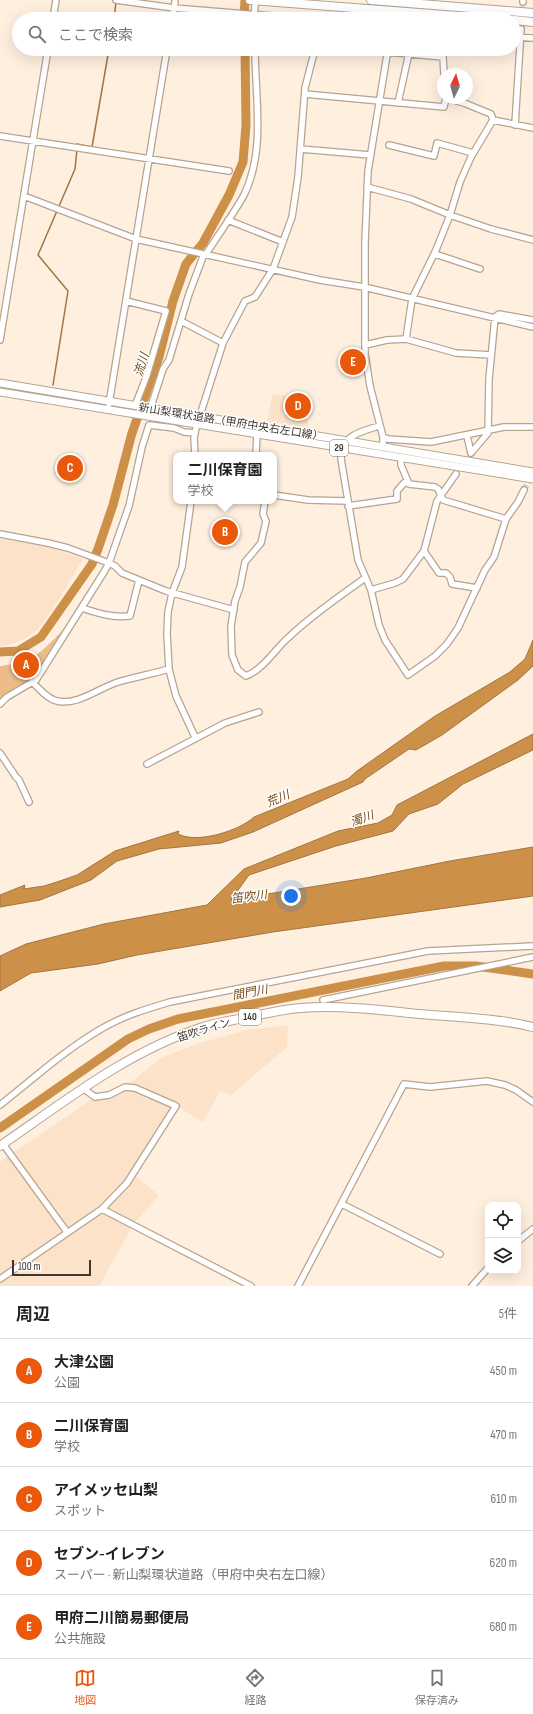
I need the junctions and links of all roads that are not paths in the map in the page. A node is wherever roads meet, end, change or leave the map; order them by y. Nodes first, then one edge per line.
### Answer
1 (56, 0) edge
2 (117, 0) edge
3 (371, 0) edge
4 (252, 2) edge
5 (174, 5) junction
6 (54, 12) edge
7 (173, 12) edge
8 (234, 12) edge
9 (253, 12) edge
10 (396, 12) edge
11 (533, 12) edge
12 (521, 21) edge
13 (533, 22) edge
14 (522, 29) tunnel mouth
15 (521, 37) joint
16 (533, 38) edge
17 (47, 56) edge
18 (166, 56) edge
19 (255, 56) edge
20 (313, 56) edge
21 (386, 56) edge
22 (408, 56) edge
23 (434, 56) edge
24 (520, 56) edge
25 (444, 68) edge
26 (305, 94) junction
27 (379, 101) junction
28 (398, 102) junction
29 (445, 104) edge
30 (466, 104) edge
31 (493, 120) junction
32 (515, 125) junction
33 (533, 128) edge
34 (0, 136) edge
35 (33, 141) junction
36 (388, 145) dead end
37 (301, 149) junction
38 (473, 153) junction
39 (370, 155) junction
40 (149, 158) junction
41 (229, 171) dead end
42 (367, 187) junction
43 (24, 196) junction
44 (450, 215) junction
45 (228, 220) junction
46 (136, 239) junction
47 (533, 240) edge
48 (283, 242) junction
49 (205, 254) junction
50 (435, 254) junction
51 (273, 269) junction
52 (480, 269) dead end
53 (364, 287) junction
54 (412, 299) junction
55 (126, 301) junction
56 (495, 317) junction
57 (533, 320) edge
58 (181, 321) junction
59 (533, 327) edge
60 (406, 339) junction
61 (0, 340) edge
62 (223, 343) junction
63 (365, 345) junction
64 (491, 355) junction
65 (0, 383) edge
66 (0, 392) edge
67 (109, 406) junction
68 (136, 409) junction
69 (147, 412) junction
70 (198, 420) junction
71 (379, 426) junction
72 (533, 427) edge
73 (488, 430) junction
74 (195, 433) junction
75 (257, 433) junction
76 (468, 436) junction
77 (383, 437) junction
78 (347, 441) junction
79 (383, 447) junction
80 (342, 448) junction
81 (195, 452) edge
82 (256, 452) edge
83 (401, 458) junction
84 (533, 472) edge
85 (456, 474) dead end
86 (533, 479) edge
87 (408, 482) junction
88 (524, 490) tunnel mouth
89 (277, 495) edge
90 (440, 495) junction
91 (191, 504) edge
92 (265, 504) edge
93 (348, 504) junction
94 (506, 519) junction
95 (0, 534) edge
96 (424, 551) junction
97 (112, 564) junction
98 (365, 578) junction
99 (139, 580) junction
100 (477, 588) junction
101 (371, 590) junction
102 (172, 593) junction
103 (82, 608) junction
104 (234, 610) junction
105 (170, 669) junction
106 (32, 682) junction
107 (0, 704) edge
108 (259, 712) dead end
109 (195, 737) junction
110 (0, 753) edge
111 (147, 764) dead end
112 (29, 802) dead end
113 (533, 946) edge
114 (533, 957) edge
115 (324, 1000) dead end
116 (533, 1027) edge
117 (84, 1089) junction
118 (533, 1102) edge
119 (0, 1104) edge
120 (2, 1145) edge
121 (342, 1204) junction
122 (102, 1209) junction
123 (533, 1229) edge
124 (67, 1232) junction
125 (521, 1239) edge
126 (440, 1254) dead end
127 (485, 1271) edge
128 (0, 1279) edge
129 (251, 1286) edge
130 (298, 1286) edge
131 (472, 1286) edge

1 - 6 street
2 - 5 street
3 - 11 highway
4 - 9 street
4 - 10 highway
5 - 7 street
5 - 8 street
12 - 13 highway
14 - 15 street
15 - 16 street
17 - 35 street
18 - 40 street
19 - 45 street
20 - 26 street
21 - 27 street
22 - 28 street
23 - 25 street
24 - 32 street
26 - 27 street
26 - 37 street
27 - 28 street
27 - 39 street
28 - 29 street
30 - 31 street
31 - 32 street
31 - 38 street
32 - 33 street
34 - 35 street
35 - 40 street
35 - 43 street
36 - 38 street
37 - 39 street
37 - 48 street
38 - 44 street
39 - 42 street
40 - 41 street
40 - 46 street
42 - 44 street
42 - 53 street
43 - 46 street
43 - 61 street
44 - 47 street
44 - 50 street
45 - 48 street
45 - 49 street
46 - 49 street
46 - 55 street
48 - 51 street
49 - 51 street
49 - 58 street
50 - 52 street
50 - 54 street
51 - 53 street
51 - 62 street
53 - 54 street
53 - 63 street
54 - 56 street
54 - 60 street
55 - 67 street
55 - 68 street
56 - 57 street
56 - 59 street
56 - 64 street
58 - 62 street
58 - 69 street
60 - 63 street
60 - 64 street
62 - 70 street
63 - 71 street
64 - 73 street
65 - 67 main road, 新山梨環状道路（甲府中央右左口線） / 29
66 - 67 main road, 新山梨環状道路（甲府中央右左口線） / 29
67 - 68 main road, 新山梨環状道路（甲府中央右左口線） / 29
68 - 69 main road, 新山梨環状道路（甲府中央右左口線） / 29
69 - 70 main road, 新山梨環状道路（甲府中央右左口線） / 29
70 - 74 street
70 - 75 main road, 新山梨環状道路（甲府中央右左口線） / 29
70 - 78 main road, 新山梨環状道路（甲府中央右左口線） / 29
71 - 77 street
71 - 78 street
72 - 73 street
73 - 76 street
73 - 76 street
74 - 81 street
74 - 97 street
75 - 80 main road, 新山梨環状道路（甲府中央右左口線） / 29
75 - 82 street
76 - 77 street
77 - 79 street
78 - 79 main road, 新山梨環状道路（甲府中央右左口線） / 29
78 - 80 street
79 - 84 main road, 新山梨環状道路（甲府中央右左口線） / 29
80 - 83 main road, 新山梨環状道路（甲府中央右左口線） / 29
80 - 93 street
83 - 86 main road, 新山梨環状道路（甲府中央右左口線） / 29
83 - 87 street
85 - 90 street
87 - 90 street
87 - 93 street
88 - 94 street
89 - 93 street
90 - 94 street
90 - 96 street
91 - 102 street
92 - 104 street
93 - 98 street
94 - 100 street
95 - 97 street
96 - 100 street
96 - 101 street
97 - 99 street
97 - 103 street
98 - 101 street
98 - 104 street
99 - 102 street
99 - 103 street
100 - 101 street
102 - 104 street
102 - 105 street
103 - 106 street
105 - 106 street
105 - 109 street
106 - 107 street
108 - 109 street
109 - 111 street
110 - 112 street
113 - 119 street
114 - 115 street
116 - 117 highway, 笛吹ライン / 140
117 - 120 highway, 笛吹ライン / 140
117 - 122 street
118 - 121 street
120 - 124 street
121 - 126 street
121 - 130 street
122 - 124 street
122 - 129 street
123 - 125 street
124 - 128 street
127 - 131 street

